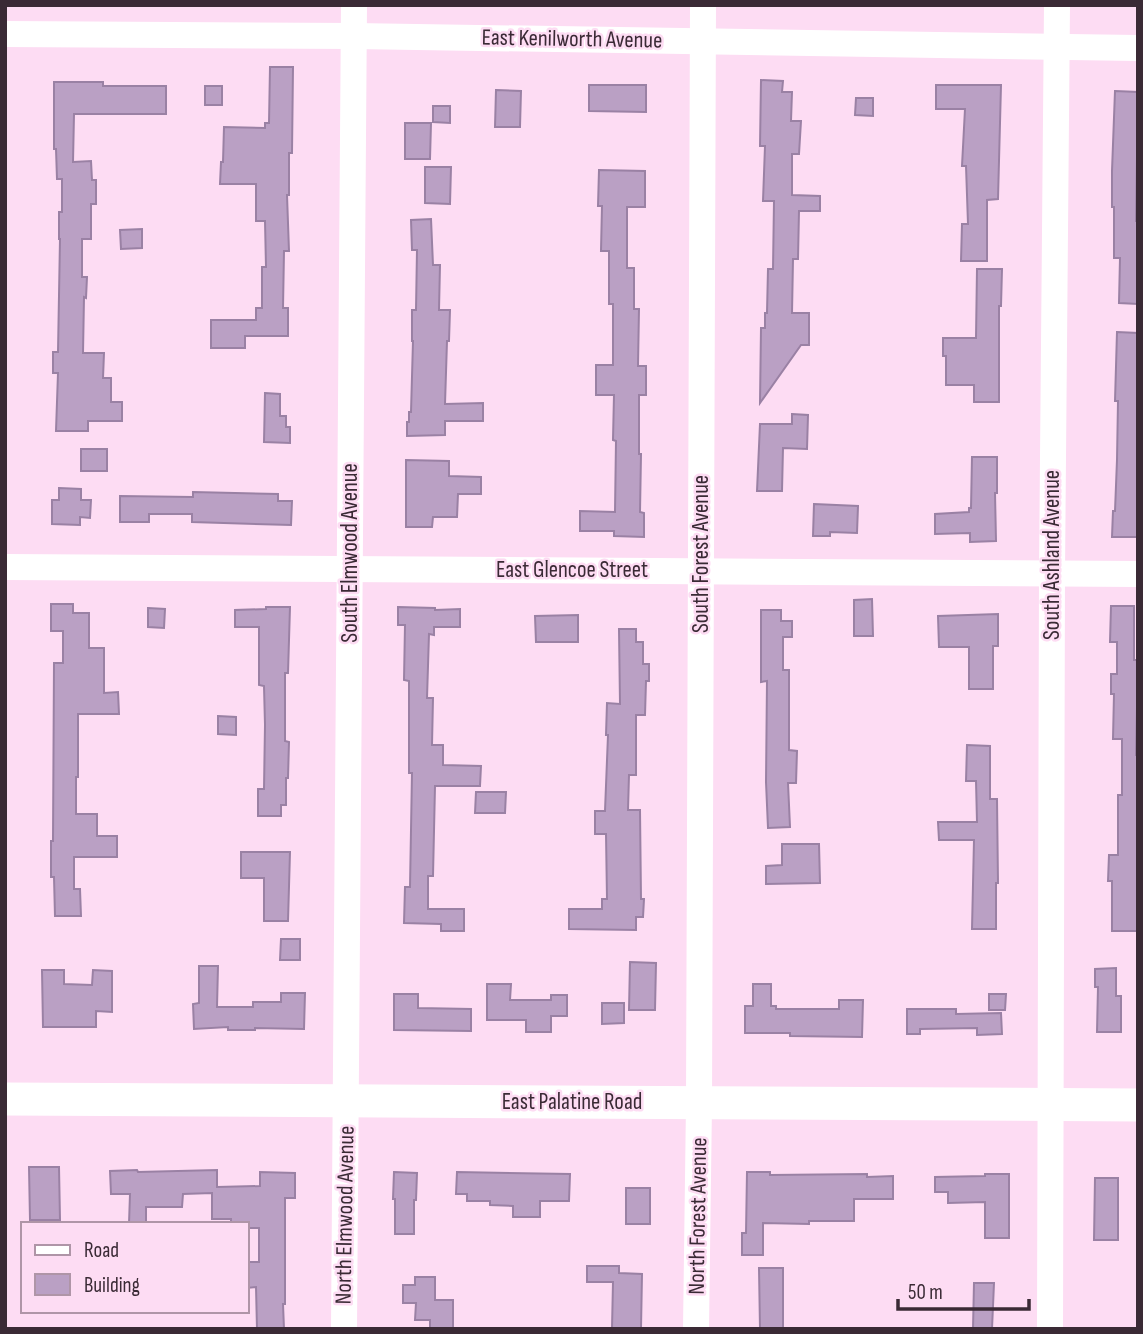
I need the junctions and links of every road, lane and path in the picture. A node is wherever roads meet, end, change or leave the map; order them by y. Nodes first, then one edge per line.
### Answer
1 (354, 5) edge
2 (703, 5) edge
3 (1057, 5) edge
4 (5, 34) edge
5 (354, 36) junction
6 (702, 41) junction
7 (1057, 47) junction
8 (1138, 48) edge
9 (5, 568) edge
10 (350, 569) junction
11 (701, 570) junction
12 (1052, 572) junction
13 (1138, 574) edge
14 (5, 1099) edge
15 (346, 1101) junction
16 (699, 1103) junction
17 (1051, 1104) junction
18 (1138, 1105) edge
19 (344, 1329) edge
20 (696, 1329) edge
21 (1050, 1329) edge

1 - 5 street, South Elmwood Avenue
2 - 6 street, South Forest Avenue
3 - 7 street, South Ashland Avenue
4 - 5 street, East Kenilworth Avenue
5 - 6 street, East Kenilworth Avenue
5 - 10 street, South Elmwood Avenue
6 - 7 street, East Kenilworth Avenue
6 - 11 street, South Forest Avenue
7 - 8 street, East Kenilworth Avenue
7 - 12 street, South Ashland Avenue
9 - 10 street, East Glencoe Street
10 - 11 street, East Glencoe Street
10 - 15 street, South Elmwood Avenue
11 - 12 street, East Glencoe Street
11 - 16 street, South Forest Avenue
12 - 13 street, East Glencoe Street
12 - 17 street, South Ashland Avenue
14 - 15 main road, East Palatine Road
15 - 16 main road, East Palatine Road
15 - 19 street, North Elmwood Avenue
16 - 17 main road, East Palatine Road
16 - 20 street, North Forest Avenue
17 - 18 main road, East Palatine Road
17 - 21 street, South Ashland Avenue

